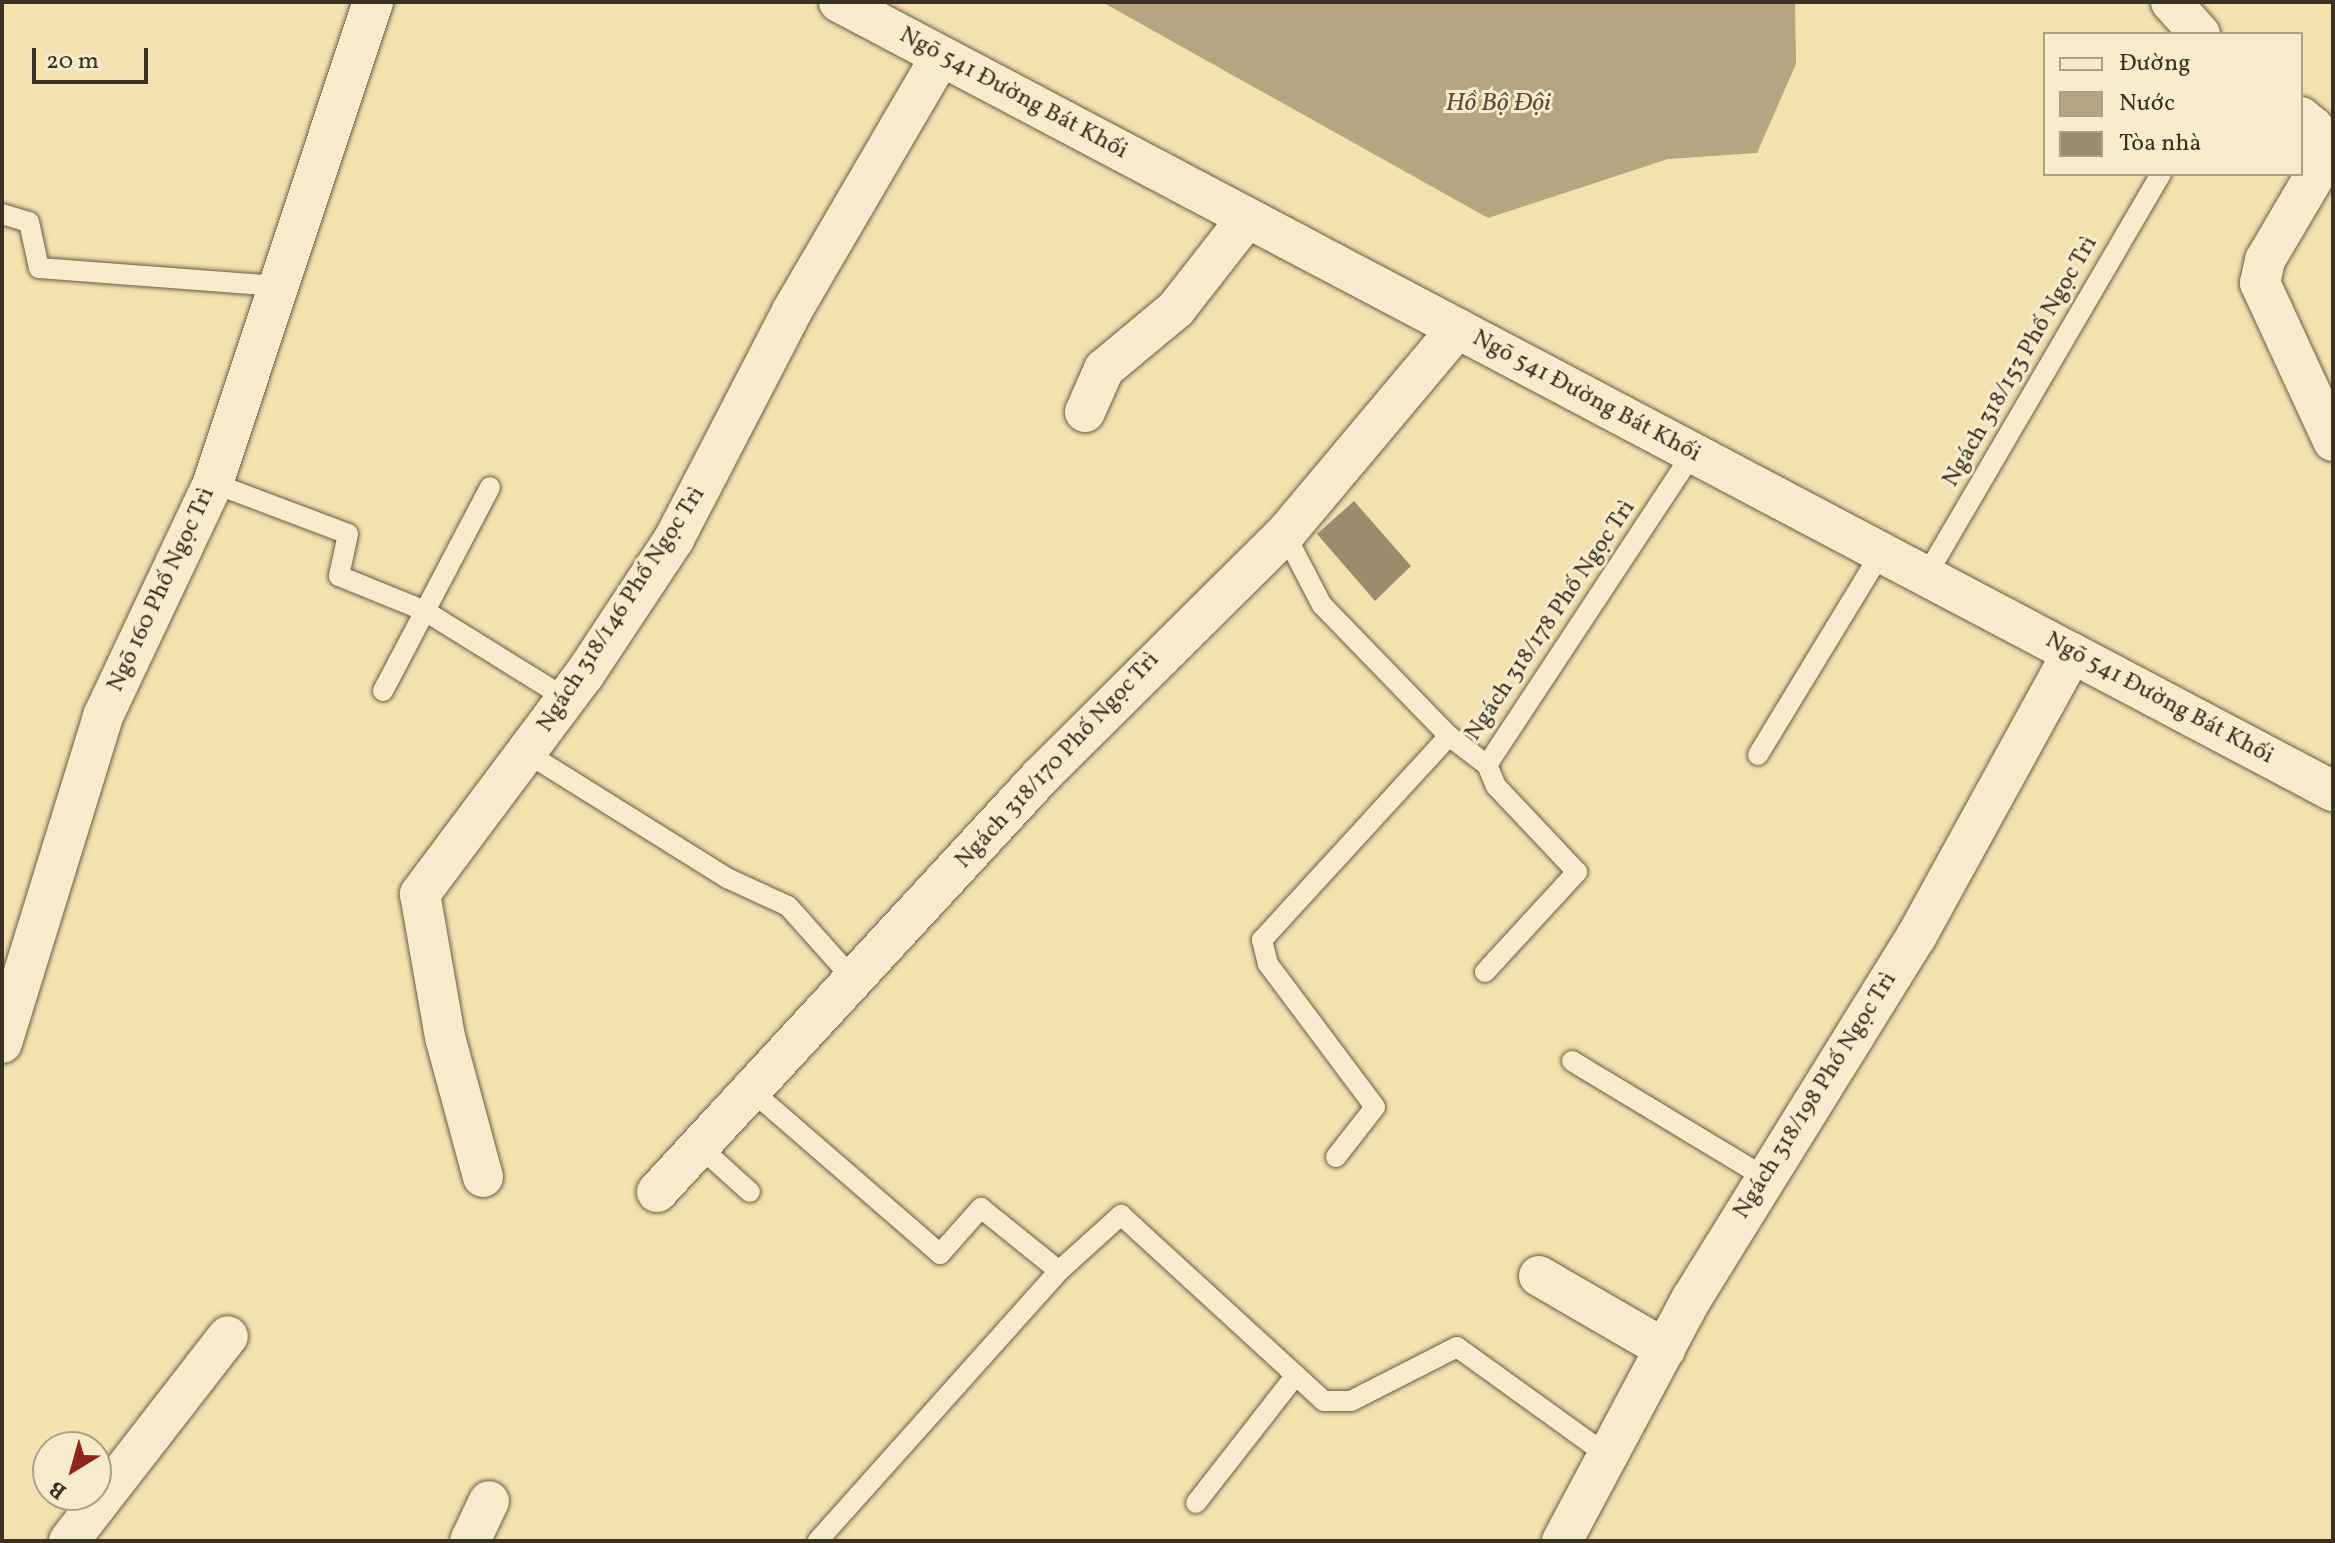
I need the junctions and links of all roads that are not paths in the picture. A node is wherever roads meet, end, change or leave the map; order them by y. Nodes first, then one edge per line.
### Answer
1 (373, 2) edge
2 (839, 2) edge
3 (2171, 2) edge
4 (2198, 32) edge
5 (941, 56) junction
6 (2303, 119) edge
7 (2160, 176) edge
8 (2, 214) edge
9 (1247, 218) junction
10 (277, 286) junction
11 (1457, 329) junction
12 (1085, 412) dead end
13 (2333, 441) edge
14 (1693, 453) junction
15 (213, 483) junction
16 (490, 487) dead end
17 (1285, 534) junction
18 (1881, 553) junction
19 (1926, 576) junction
20 (425, 611) junction
21 (2072, 653) junction
22 (383, 691) dead end
23 (567, 699) junction
24 (1449, 736) junction
25 (527, 753) junction
26 (1758, 755) dead end
27 (1487, 765) junction
28 (2333, 791) edge
29 (1485, 972) dead end
30 (855, 981) junction
31 (2, 1043) edge
32 (1572, 1061) dead end
33 (752, 1091) junction
34 (700, 1147) junction
35 (1336, 1157) dead end
36 (1763, 1176) junction
37 (483, 1177) dead end
38 (657, 1192) dead end
39 (750, 1192) dead end
40 (1059, 1271) junction
41 (1539, 1276) dead end
42 (228, 1336) dead end
43 (1665, 1349) junction
44 (1296, 1375) junction
45 (1607, 1455) junction
46 (489, 1501) dead end
47 (1196, 1503) dead end
48 (69, 1541) edge
49 (470, 1541) edge
50 (818, 1541) edge
51 (1562, 1541) edge

1 - 10 street, Ngõ 160 Phố Ngọc Trì
2 - 5 street, Ngõ 541 Đường Bát Khối
3 - 4 street
5 - 9 street, Ngõ 541 Đường Bát Khối
5 - 23 street, Ngách 318/146 Phố Ngọc Trì
6 - 13 street
7 - 19 lane, Ngách 318/153 Phố Ngọc Trì
8 - 10 lane
9 - 11 street, Ngõ 541 Đường Bát Khối
9 - 12 street
10 - 15 street, Ngõ 160 Phố Ngọc Trì
11 - 14 street, Ngõ 541 Đường Bát Khối
11 - 17 street, Ngách 318/170 Phố Ngọc Trì
14 - 18 street, Ngõ 541 Đường Bát Khối
14 - 27 lane, Ngách 318/178 Phố Ngọc Trì
15 - 20 lane
15 - 31 street, Ngõ 160 Phố Ngọc Trì
16 - 20 lane
17 - 24 lane
17 - 30 street, Ngách 318/170 Phố Ngọc Trì
18 - 19 street, Ngõ 541 Đường Bát Khối
18 - 26 lane
19 - 21 street, Ngõ 541 Đường Bát Khối
20 - 22 lane
20 - 23 lane
21 - 28 street, Ngõ 541 Đường Bát Khối
21 - 36 street, Ngách 318/198 Phố Ngọc Trì
23 - 25 street, Ngách 318/146 Phố Ngọc Trì
24 - 27 lane, Ngách 318/178 Phố Ngọc Trì
24 - 35 lane, Ngách 318/178 Phố Ngọc Trì
25 - 30 lane
25 - 37 street, Ngách 318/146 Phố Ngọc Trì
27 - 29 lane
30 - 33 street, Ngách 318/170 Phố Ngọc Trì
32 - 36 lane
33 - 34 street, Ngách 318/170 Phố Ngọc Trì
33 - 40 lane
34 - 38 street, Ngách 318/170 Phố Ngọc Trì
34 - 39 lane
36 - 43 street, Ngách 318/198 Phố Ngọc Trì
40 - 44 lane
40 - 50 lane
41 - 43 street
42 - 48 street
43 - 45 street, Ngách 318/198 Phố Ngọc Trì
44 - 45 lane
44 - 47 lane
45 - 51 street, Ngách 318/198 Phố Ngọc Trì
46 - 49 street

